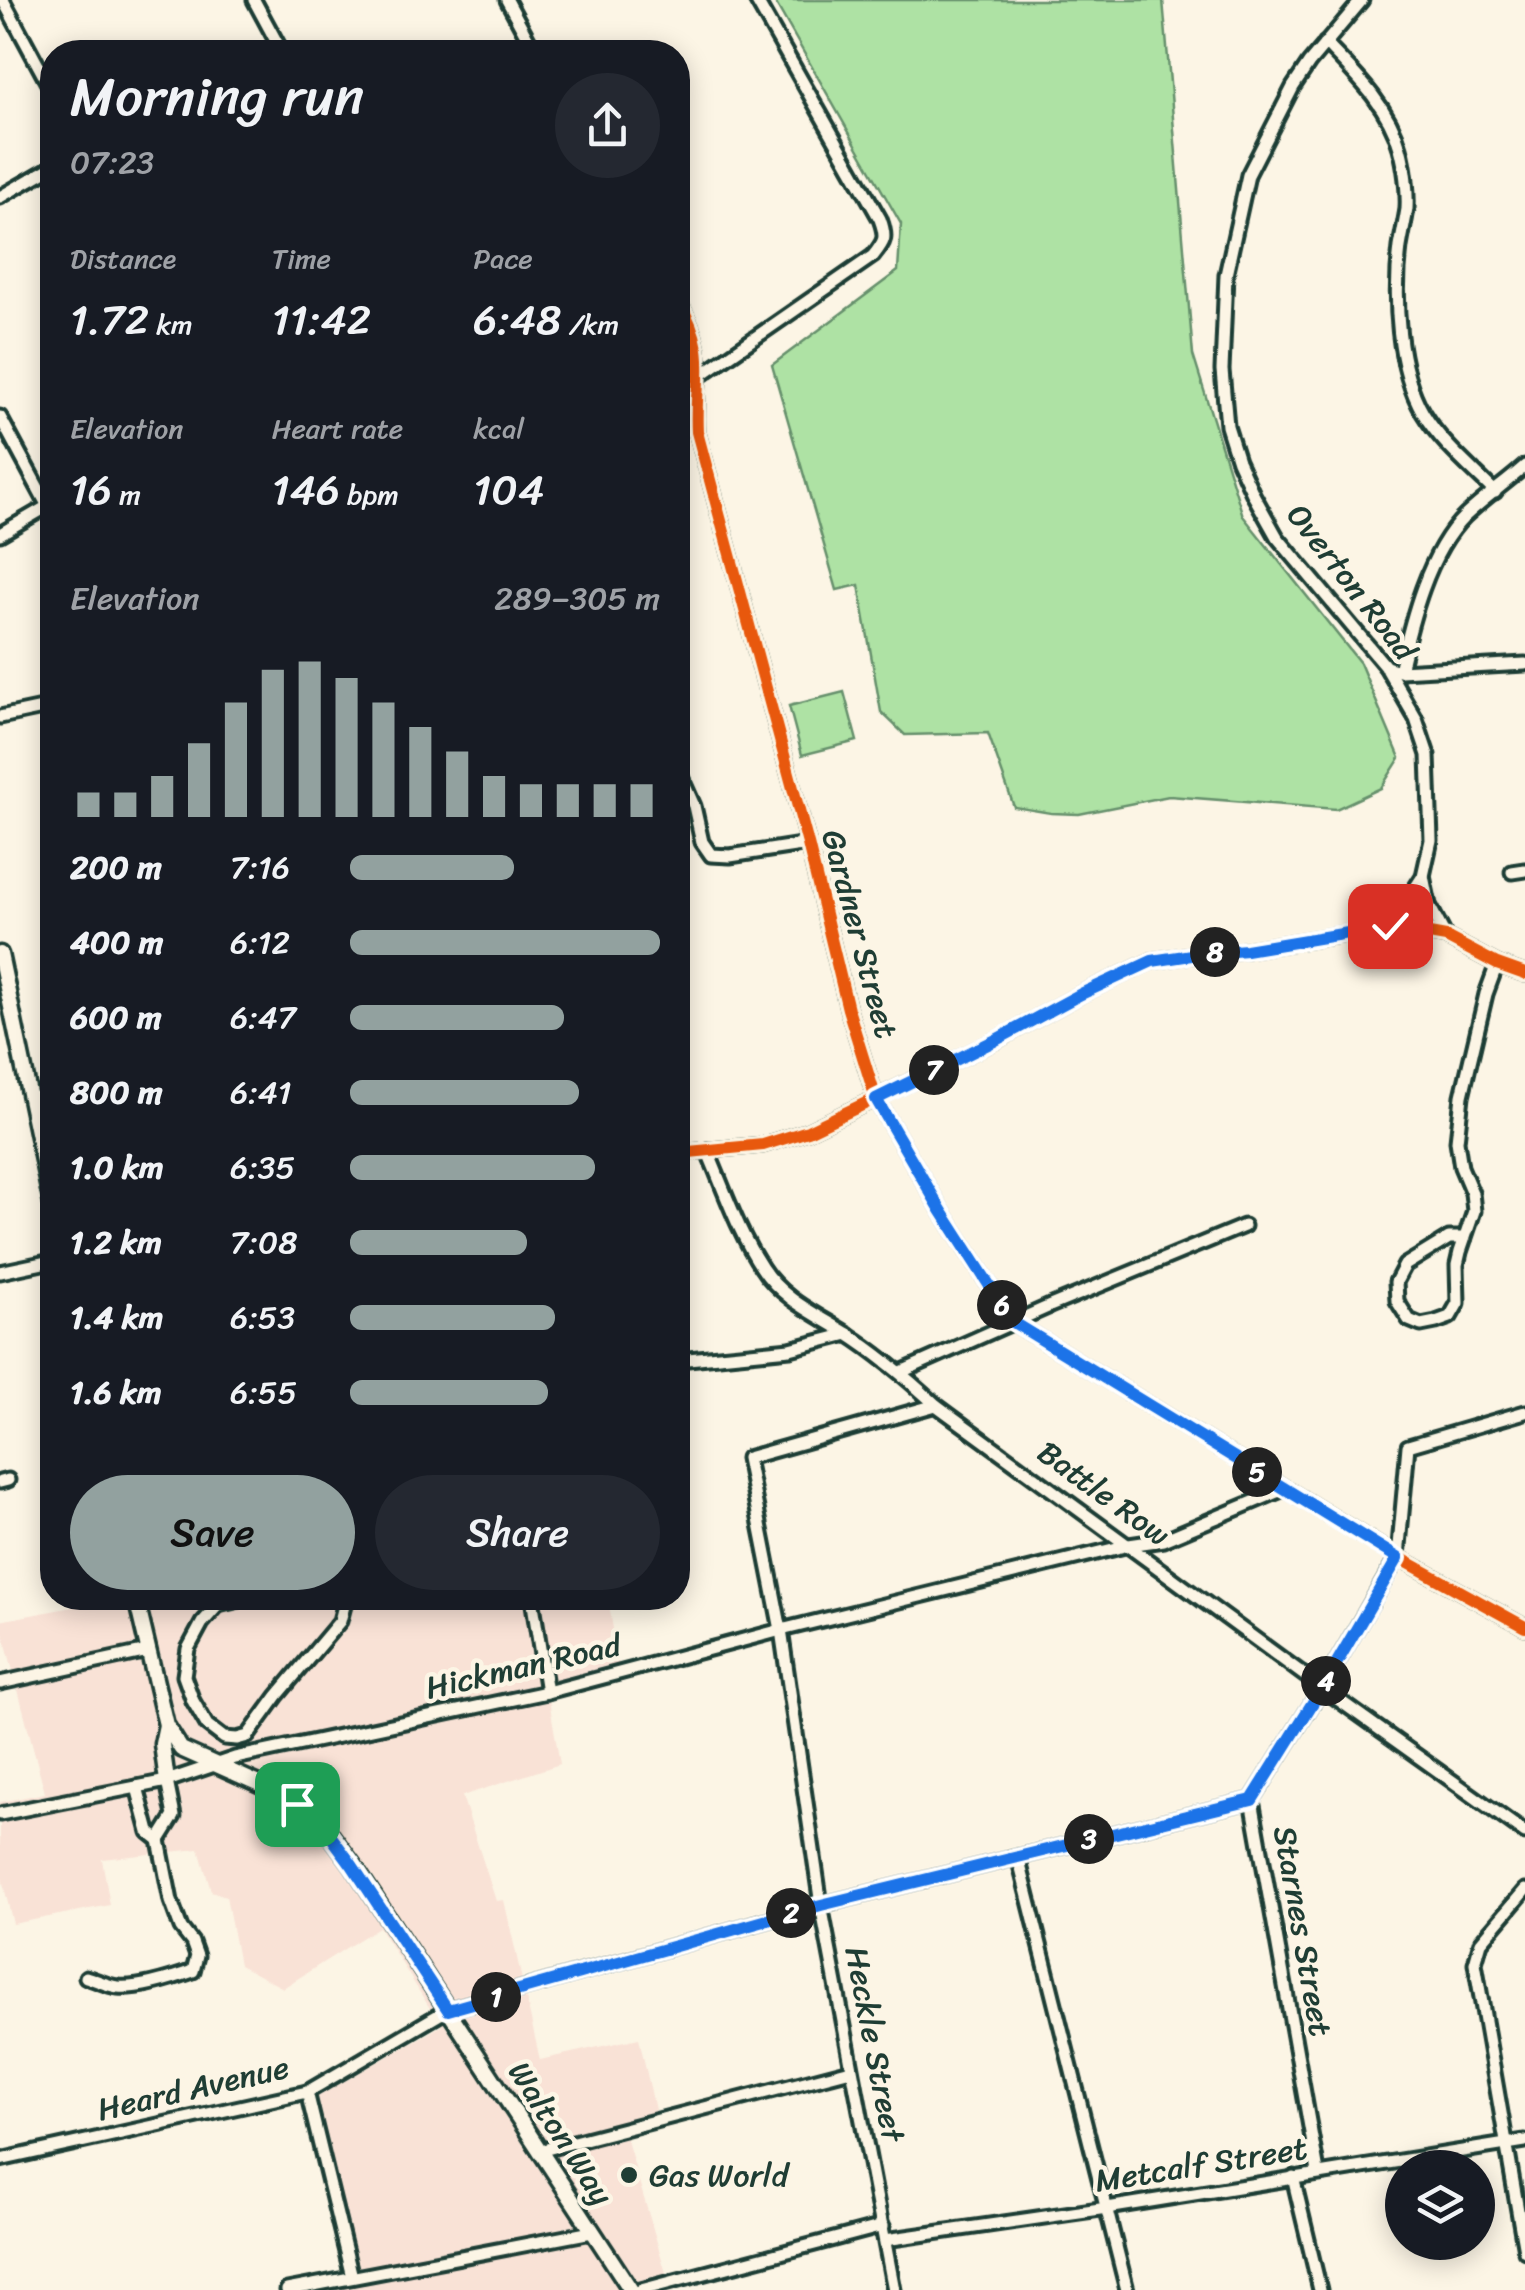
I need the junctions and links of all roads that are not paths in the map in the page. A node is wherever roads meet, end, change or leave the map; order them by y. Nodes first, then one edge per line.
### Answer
1 (3, 0) edge
2 (254, 0) edge
3 (507, 0) edge
4 (756, 0) edge
5 (1362, 0) edge
6 (276, 40) edge
7 (529, 40) edge
8 (1325, 43) junction
9 (40, 69) edge
10 (40, 174) edge
11 (0, 197) edge
12 (690, 321) edge
13 (700, 376) junction
14 (690, 383) edge
15 (0, 417) edge
16 (1525, 466) edge
17 (40, 491) edge
18 (1495, 492) junction
19 (40, 515) edge
20 (0, 534) edge
21 (1525, 664) edge
22 (1386, 668) junction
23 (1400, 671) junction
24 (0, 703) edge
25 (40, 709) edge
26 (3, 717) edge
27 (690, 797) edge
28 (808, 844) junction
29 (1424, 876) junction
30 (1390, 926) junction
31 (1446, 938) junction
32 (0, 954) edge
33 (1497, 964) junction
34 (1525, 974) edge
35 (876, 1099) junction
36 (40, 1146) edge
37 (706, 1150) junction
38 (690, 1152) edge
39 (1244, 1226) dead end
40 (1464, 1238) junction
41 (40, 1264) edge
42 (0, 1272) edge
43 (1013, 1322) junction
44 (848, 1334) junction
45 (690, 1359) edge
46 (901, 1372) junction
47 (936, 1405) junction
48 (1525, 1412) edge
49 (1284, 1489) junction
50 (1129, 1545) junction
51 (1398, 1558) junction
52 (139, 1610) edge
53 (209, 1610) edge
54 (343, 1610) edge
55 (534, 1610) edge
56 (1525, 1616) edge
57 (1510, 1620) junction
58 (1525, 1628) edge
59 (781, 1630) junction
60 (148, 1651) junction
61 (0, 1682) edge
62 (1322, 1688) junction
63 (547, 1692) junction
64 (166, 1725) junction
65 (238, 1739) junction
66 (235, 1758) junction
67 (216, 1765) junction
68 (167, 1781) junction
69 (137, 1787) junction
70 (1252, 1800) junction
71 (0, 1814) edge
72 (1525, 1833) edge
73 (160, 1840) junction
74 (1018, 1856) junction
75 (1525, 1890) edge
76 (821, 1905) junction
77 (86, 1977) dead end
78 (448, 2010) junction
79 (852, 2070) junction
80 (307, 2092) junction
81 (1525, 2141) edge
82 (1506, 2144) junction
83 (539, 2151) junction
84 (0, 2160) edge
85 (1318, 2172) junction
86 (1293, 2177) junction
87 (1108, 2208) junction
88 (592, 2232) junction
89 (884, 2233) junction
90 (1525, 2251) edge
91 (352, 2276) junction
92 (288, 2290) edge
93 (631, 2290) edge
94 (642, 2290) edge
95 (894, 2290) edge
96 (1127, 2290) edge
97 (1320, 2290) edge

1 - 9 street
2 - 6 street
3 - 7 street
4 - 13 street
5 - 8 street, Overton Road
8 - 18 street
8 - 22 street, Overton Road
10 - 11 street
12 - 13 street, Gardner Street
13 - 14 street
13 - 28 street, Gardner Street
15 - 17 street
16 - 18 street
18 - 23 street
19 - 20 street
21 - 23 street
22 - 23 street
22 - 29 street, Overton Road
24 - 26 street
25 - 26 street
27 - 28 street
28 - 35 street, Gardner Street
29 - 30 street, Overton Road
29 - 31 street, Overton Road
30 - 31 street
30 - 35 street
31 - 33 street
32 - 36 main road
33 - 34 street
33 - 40 street
35 - 37 street
35 - 43 street, Gardner Street
37 - 38 street
37 - 44 street, Battle Row
39 - 43 street
40 - 40 street
41 - 42 street
43 - 46 street
43 - 49 street, Gardner Street
44 - 45 street
44 - 46 street, Battle Row
46 - 47 street, Battle Row
47 - 50 street, Battle Row
47 - 59 street, Heckle Street
48 - 51 street
49 - 50 street, Hickman Road
49 - 51 street, Gardner Street
50 - 59 street, Hickman Road
50 - 62 street, Battle Row
51 - 57 street, Gardner Street
51 - 62 street, Starnes Street
52 - 60 main road
53 - 65 street
54 - 65 street
55 - 63 street
56 - 57 street
57 - 58 street, Gardner Street
59 - 63 street, Hickman Road
59 - 76 street, Heckle Street
60 - 61 street
60 - 64 main road
62 - 70 street, Starnes Street
62 - 72 street, Battle Row
63 - 66 street, Hickman Road
64 - 67 main road, Walton Way
64 - 68 main road
65 - 66 street
66 - 67 street, Hickman Road
67 - 68 street, Hickman Road
67 - 78 main road, Walton Way
68 - 69 street, Hickman Road
68 - 73 street
69 - 71 street, Hickman Road
69 - 73 street
70 - 74 street, Heard Avenue
70 - 85 street, Starnes Street
73 - 77 street
74 - 76 street, Heard Avenue
74 - 87 street
75 - 82 street
76 - 78 street, Heard Avenue
76 - 79 street, Heckle Street
78 - 80 street, Heard Avenue
78 - 83 main road, Walton Way
79 - 83 street
79 - 89 street, Heckle Street
80 - 84 street, Heard Avenue
80 - 91 street
81 - 82 street, Metcalf Street
82 - 85 street, Metcalf Street
82 - 90 street
83 - 88 main road, Walton Way
85 - 86 street, Metcalf Street
86 - 87 street, Metcalf Street
86 - 97 street
87 - 89 street, Metcalf Street
87 - 96 street
88 - 91 street
88 - 93 main road, Walton Way
89 - 94 street, Metcalf Street
89 - 95 street, Heckle Street
91 - 92 street

